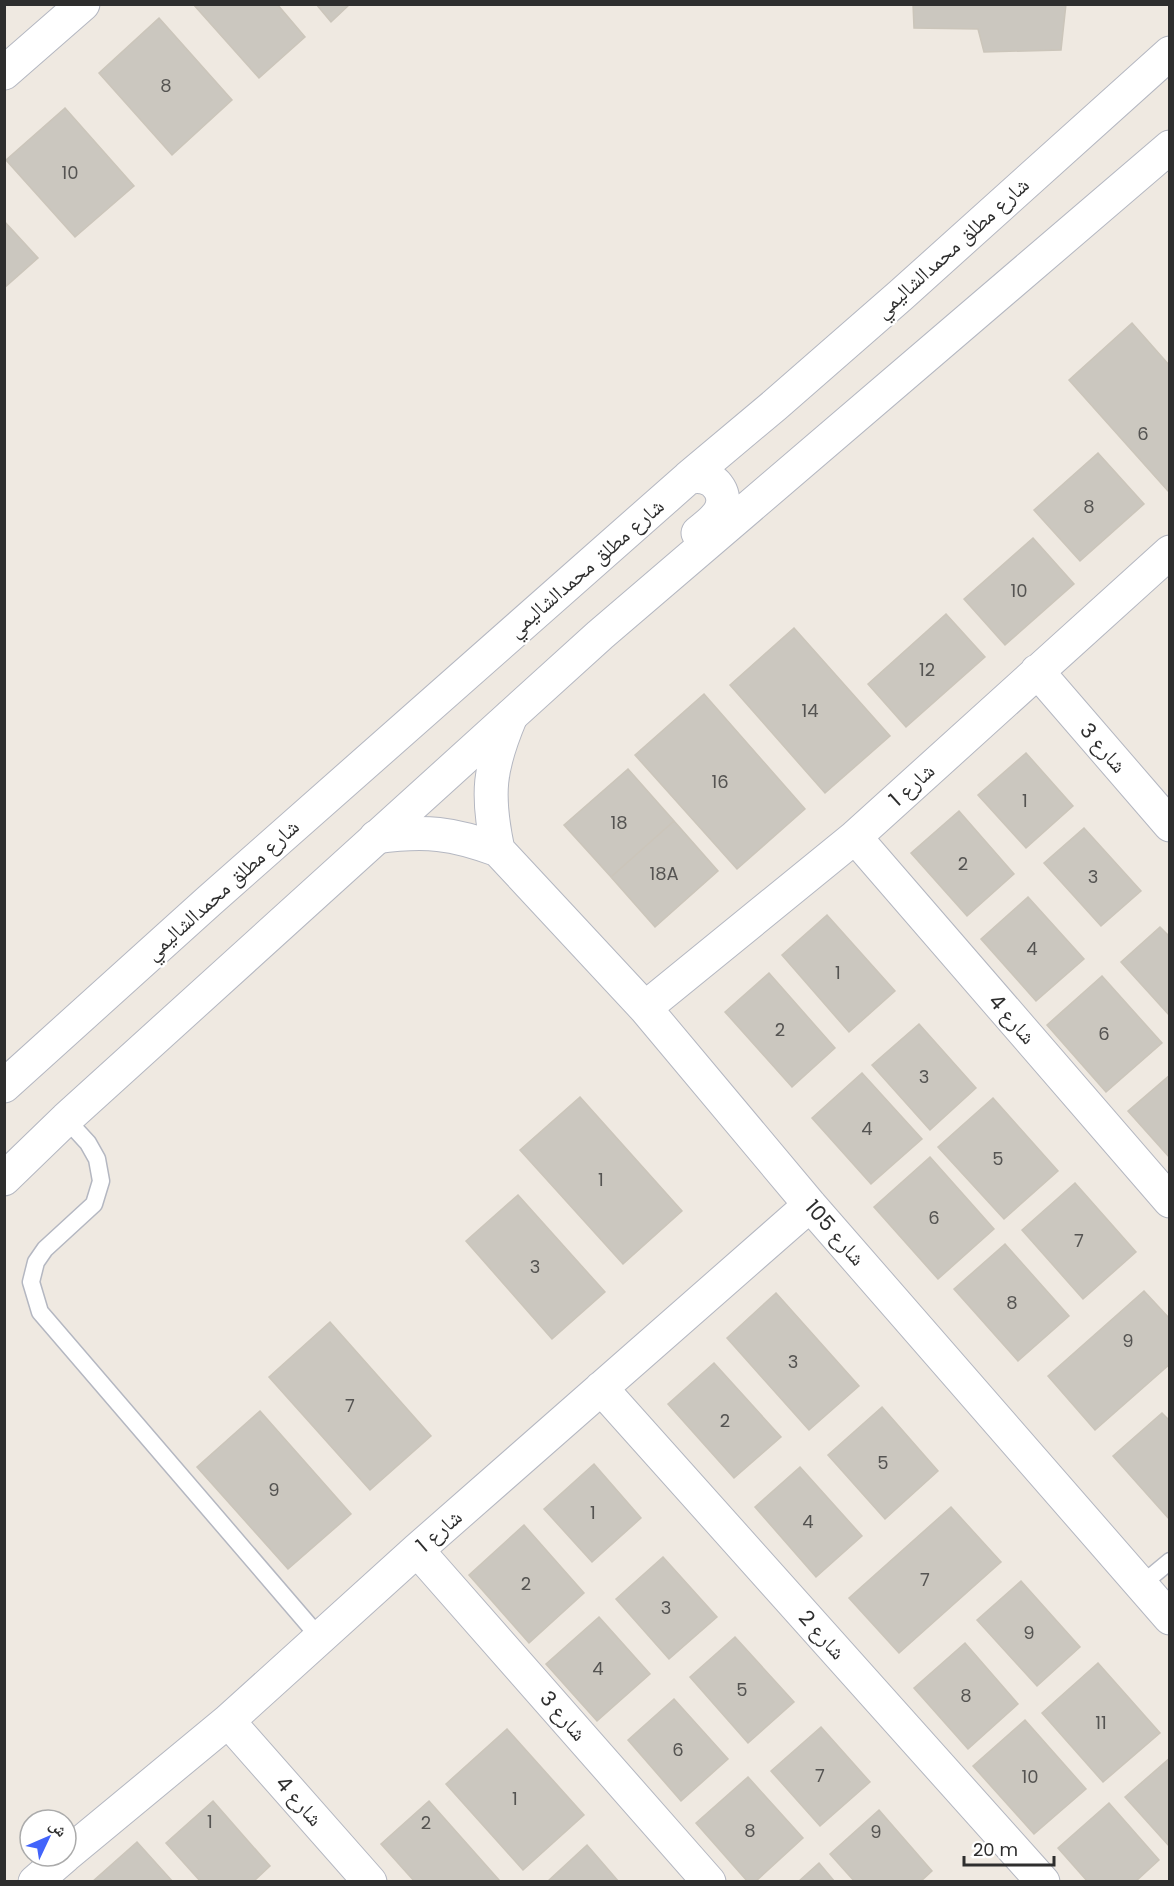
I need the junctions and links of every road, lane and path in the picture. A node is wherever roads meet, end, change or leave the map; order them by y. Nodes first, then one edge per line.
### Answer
1 (83, 4) edge
2 (1170, 53) edge
3 (4, 73) edge
4 (1170, 147) edge
5 (687, 478) junction
6 (1170, 552) edge
7 (600, 635) junction
8 (1037, 671) junction
9 (511, 716) junction
10 (1170, 825) edge
11 (376, 837) junction
12 (855, 837) junction
13 (498, 849) junction
14 (645, 1008) junction
15 (7, 1082) edge
16 (66, 1119) junction
17 (4, 1179) edge
18 (1170, 1201) edge
19 (810, 1204) junction
20 (601, 1388) junction
21 (417, 1550) junction
22 (1170, 1561) edge
23 (1141, 1585) junction
24 (1170, 1618) edge
25 (320, 1638) junction
26 (228, 1721) junction
27 (54, 1869) edge
28 (370, 1881) edge
29 (709, 1881) edge
30 (1043, 1881) edge

1 - 3 street
2 - 5 street, شارع مطلق محمدالشاليمي
4 - 7 street
5 - 7 street
5 - 15 street, شارع مطلق محمدالشاليمي
6 - 8 street, شارع 1
7 - 9 street
8 - 10 street, شارع 3
8 - 12 street, شارع 1
9 - 11 street
9 - 13 street
11 - 13 street, شارع 105
11 - 16 street
12 - 14 street, شارع 1
12 - 18 street, شارع 4
13 - 14 street, شارع 105
14 - 19 street, شارع 105
16 - 17 street
16 - 25 lane
19 - 20 street, شارع 1
19 - 23 street, شارع 105
20 - 21 street, شارع 1
20 - 30 street, شارع 2
21 - 25 street, شارع 1
21 - 29 street, شارع 3
22 - 23 lane
23 - 24 street, شارع 105
25 - 26 street, شارع 1
26 - 27 street, شارع 1
26 - 28 street, شارع 4

